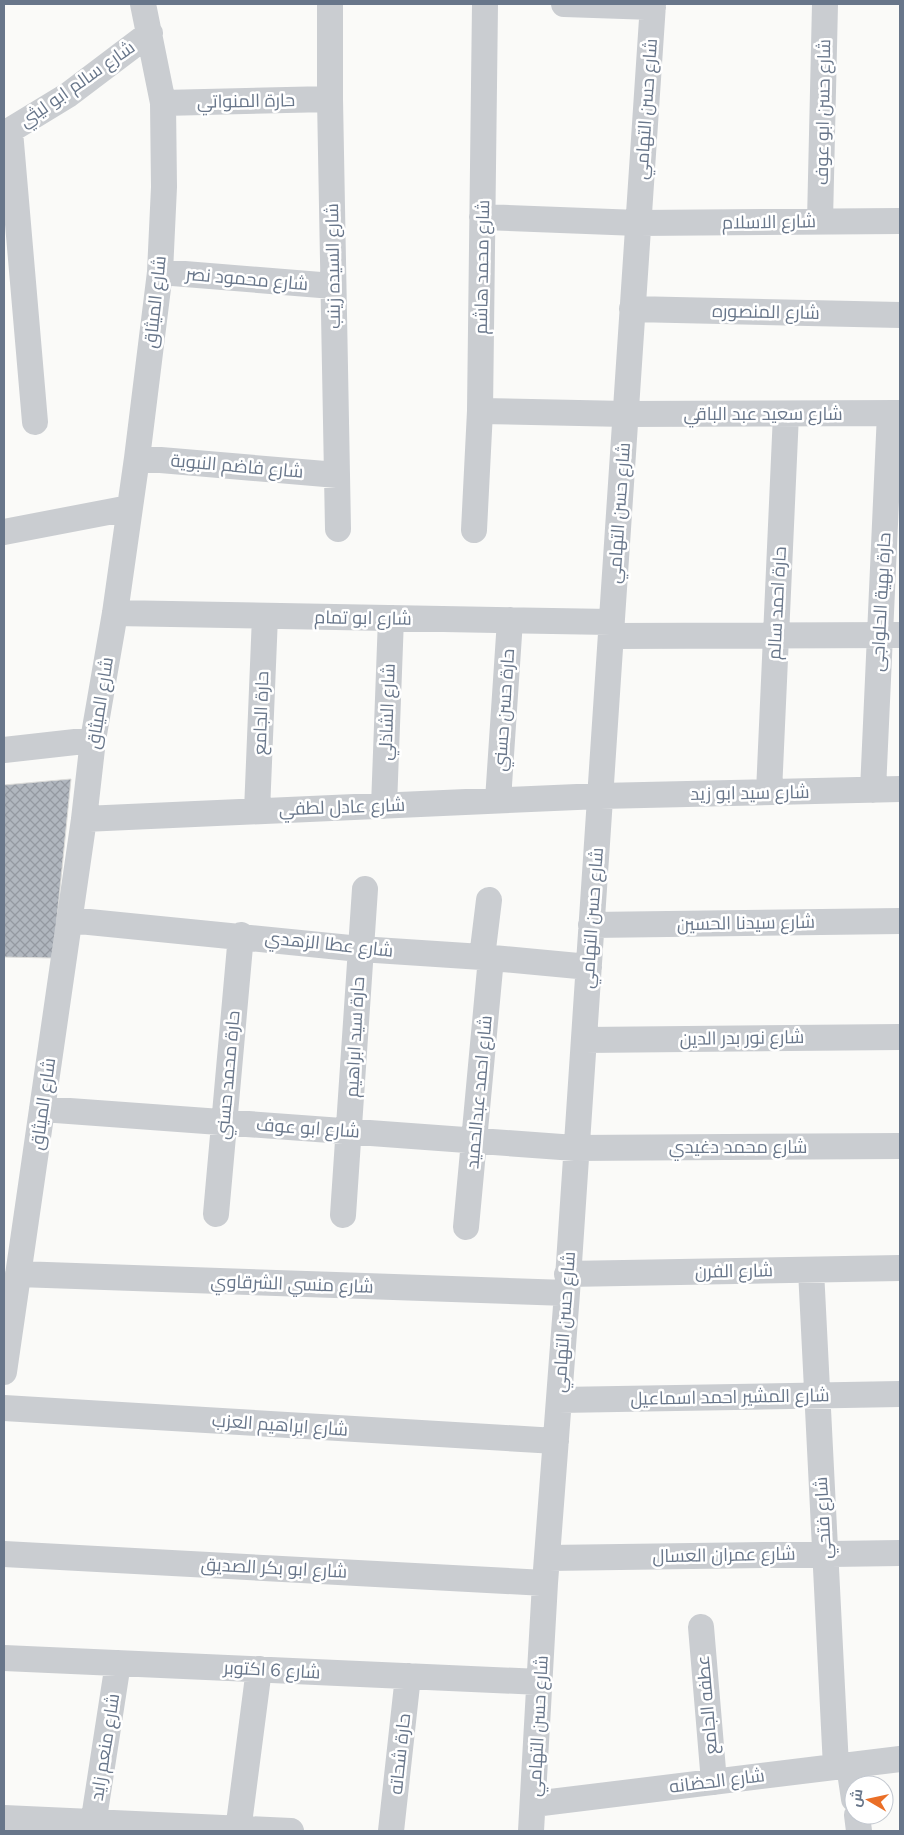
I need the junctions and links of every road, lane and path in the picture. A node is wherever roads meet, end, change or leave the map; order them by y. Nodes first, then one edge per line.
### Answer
1 (143, 4) edge
2 (330, 4) edge
3 (485, 4) edge
4 (564, 4) edge
5 (825, 4) edge
6 (653, 5) edge
7 (150, 33) junction
8 (330, 99) junction
9 (163, 103) junction
10 (7, 133) edge
11 (482, 217) junction
12 (820, 221) junction
13 (900, 221) edge
14 (638, 223) junction
15 (160, 272) junction
16 (334, 286) junction
17 (632, 309) junction
18 (900, 315) edge
19 (480, 411) junction
20 (895, 413) edge
21 (626, 414) junction
22 (786, 414) junction
23 (35, 422) dead end
24 (137, 458) junction
25 (337, 475) junction
26 (130, 508) junction
27 (338, 529) dead end
28 (474, 530) dead end
29 (4, 532) edge
30 (115, 613) junction
31 (265, 616) junction
32 (391, 618) junction
33 (510, 620) junction
34 (611, 629) junction
35 (776, 635) junction
36 (890, 635) edge
37 (93, 740) junction
38 (4, 750) edge
39 (900, 789) edge
40 (873, 790) junction
41 (769, 792) junction
42 (600, 796) junction
43 (498, 800) junction
44 (384, 806) junction
45 (257, 811) junction
46 (84, 819) junction
47 (365, 889) dead end
48 (489, 900) dead end
49 (69, 920) junction
50 (900, 921) edge
51 (591, 925) junction
52 (240, 935) junction
53 (360, 949) junction
54 (487, 957) junction
55 (588, 967) junction
56 (900, 1037) edge
57 (584, 1040) junction
58 (42, 1109) junction
59 (224, 1122) junction
60 (350, 1131) junction
61 (474, 1140) junction
62 (900, 1146) edge
63 (575, 1148) junction
64 (216, 1214) dead end
65 (343, 1215) dead end
66 (466, 1227) dead end
67 (900, 1268) edge
68 (811, 1270) junction
69 (18, 1274) junction
70 (567, 1284) junction
71 (4, 1372) edge
72 (900, 1394) edge
73 (817, 1395) junction
74 (559, 1400) junction
75 (4, 1408) edge
76 (556, 1442) junction
77 (900, 1553) edge
78 (4, 1554) edge
79 (824, 1554) junction
80 (546, 1571) junction
81 (701, 1627) dead end
82 (4, 1658) edge
83 (118, 1663) junction
84 (259, 1669) junction
85 (408, 1676) junction
86 (540, 1682) junction
87 (900, 1759) edge
88 (842, 1766) junction
89 (845, 1775) edge
90 (714, 1782) junction
91 (534, 1804) junction
92 (4, 1818) edge
93 (93, 1826) edge
94 (238, 1830) edge
95 (291, 1831) edge
96 (391, 1831) edge
97 (531, 1831) edge

1 - 7 street, شارع الميثاق
2 - 8 street, شارع السيده زينب
3 - 11 street, شارع محمد هاشم
4 - 6 street
5 - 12 street, شارع حسن ابو عوف
6 - 14 street, شارع حسن التهامي
7 - 9 street, شارع الميثاق
7 - 10 street, شارع سالم ابو ليثي
8 - 9 street, حارة المنواتي
8 - 16 street, شارع السيده زينب
9 - 15 street, شارع الميثاق
10 - 23 street
11 - 14 street, شارع الاسلام
11 - 19 street, شارع محمد هاشم
12 - 13 street, شارع الاسلام
12 - 14 street, شارع الاسلام
14 - 17 street, شارع حسن التهامي
15 - 16 street, شارع محمود نصر
15 - 24 street, شارع الميثاق
16 - 25 street, شارع السيده زينب
17 - 18 street, شارع المنصوره
17 - 21 street, شارع حسن التهامي
19 - 21 street, شارع سعيد عبد الباقي
19 - 28 street, شارع محمد هاشم
20 - 22 street, شارع سعيد عبد الباقي
20 - 36 street, حارة بهية الحلواجى
21 - 22 street, شارع سعيد عبد الباقي
21 - 34 street, شارع حسن التهامي
22 - 35 street, حارة احمد سالم
24 - 25 street, شارع فاضم النبوية
24 - 26 street, شارع الميثاق
25 - 27 street, شارع السيده زينب
26 - 29 street
26 - 30 street, شارع الميثاق
30 - 31 street, شارع ابو تمام
30 - 37 street, شارع الميثاق
31 - 32 street, شارع ابو تمام
31 - 45 street, حارة الجامع
32 - 33 street, شارع ابو تمام
32 - 44 street, شارع الشاذلي
33 - 34 street, شارع ابو تمام
33 - 43 street, حارة حسن حسني
34 - 35 street, شارع ابو تمام
34 - 42 street, شارع حسن التهامي
35 - 36 street, شارع ابو تمام
35 - 41 street, حارة احمد سالم
36 - 40 street, حارة بهية الحلواجى
37 - 38 street
37 - 46 street, شارع الميثاق
39 - 40 street, شارع سيد ابو زيد
40 - 41 street, شارع سيد ابو زيد
41 - 42 street, شارع سيد ابو زيد
42 - 43 street, شارع عادل لطفي
42 - 51 street, شارع حسن التهامي
43 - 44 street, شارع عادل لطفي
44 - 45 street, شارع عادل لطفي
45 - 46 street, شارع عادل لطفي
46 - 49 street, شارع الميثاق
47 - 53 street, حارة سيد ابراهيم
48 - 54 street, شارع احمد عبدالحميد
49 - 52 street, شارع عطا الزهدي
49 - 58 street, شارع الميثاق
50 - 51 street, شارع سيدنا الحسين
51 - 55 street, شارع حسن التهامي
52 - 53 street, شارع عطا الزهدي
52 - 59 street, حارة محمد حسني
53 - 54 street, شارع عطا الزهدي
53 - 60 street, حارة سيد ابراهيم
54 - 55 street, شارع عطا الزهدي
54 - 61 street, شارع احمد عبدالحميد
55 - 57 street, شارع حسن التهامي
56 - 57 street, شارع نور بدر الدين
57 - 63 street, شارع حسن التهامي
58 - 59 street, شارع ابو عوف
58 - 69 street, شارع الميثاق
59 - 60 street, شارع ابو عوف
59 - 64 street, حارة محمد حسني
60 - 61 street, شارع ابو عوف
60 - 65 street, حارة سيد ابراهيم
61 - 63 street, شارع ابو عوف
61 - 66 street, شارع احمد عبدالحميد
62 - 63 street, شارع محمد دغيدي
63 - 70 street, شارع حسن التهامي
67 - 68 street, شارع الفرن
68 - 70 street, شارع الفرن
68 - 73 street, شارع فتحي
69 - 70 street, شارع منسي الشرقاوي
69 - 71 street, شارع الميثاق
70 - 74 street, شارع حسن التهامي
72 - 73 street, شارع المشير احمد اسماعيل
73 - 74 street, شارع المشير احمد اسماعيل
73 - 79 street, شارع فتحي
74 - 76 street, شارع حسن التهامي
75 - 76 street, شارع ابراهيم العزب
76 - 80 street, شارع حسن التهامي
77 - 79 street, شارع عمران العسال
78 - 80 street, شارع ابو بكر الصديق
79 - 80 street, شارع عمران العسال
79 - 88 street, شارع فتحي
80 - 86 street, شارع حسن التهامي
81 - 90 street, عطفه الجامع
82 - 83 street, شارع 6 اكتوبر
83 - 84 street, شارع 6 اكتوبر
83 - 93 street, شارع منعم زايد
84 - 85 street, شارع 6 اكتوبر
84 - 94 street
85 - 86 street, شارع 6 اكتوبر
85 - 96 street, حارة شحاته
86 - 91 street, شارع حسن التهامي
87 - 88 street, شارع الحضانه
88 - 89 street, شارع فتحي
88 - 90 street, شارع الحضانه
90 - 91 street, شارع الحضانه
91 - 97 street, شارع حسن التهامي
92 - 93 street
93 - 94 street
94 - 95 street

